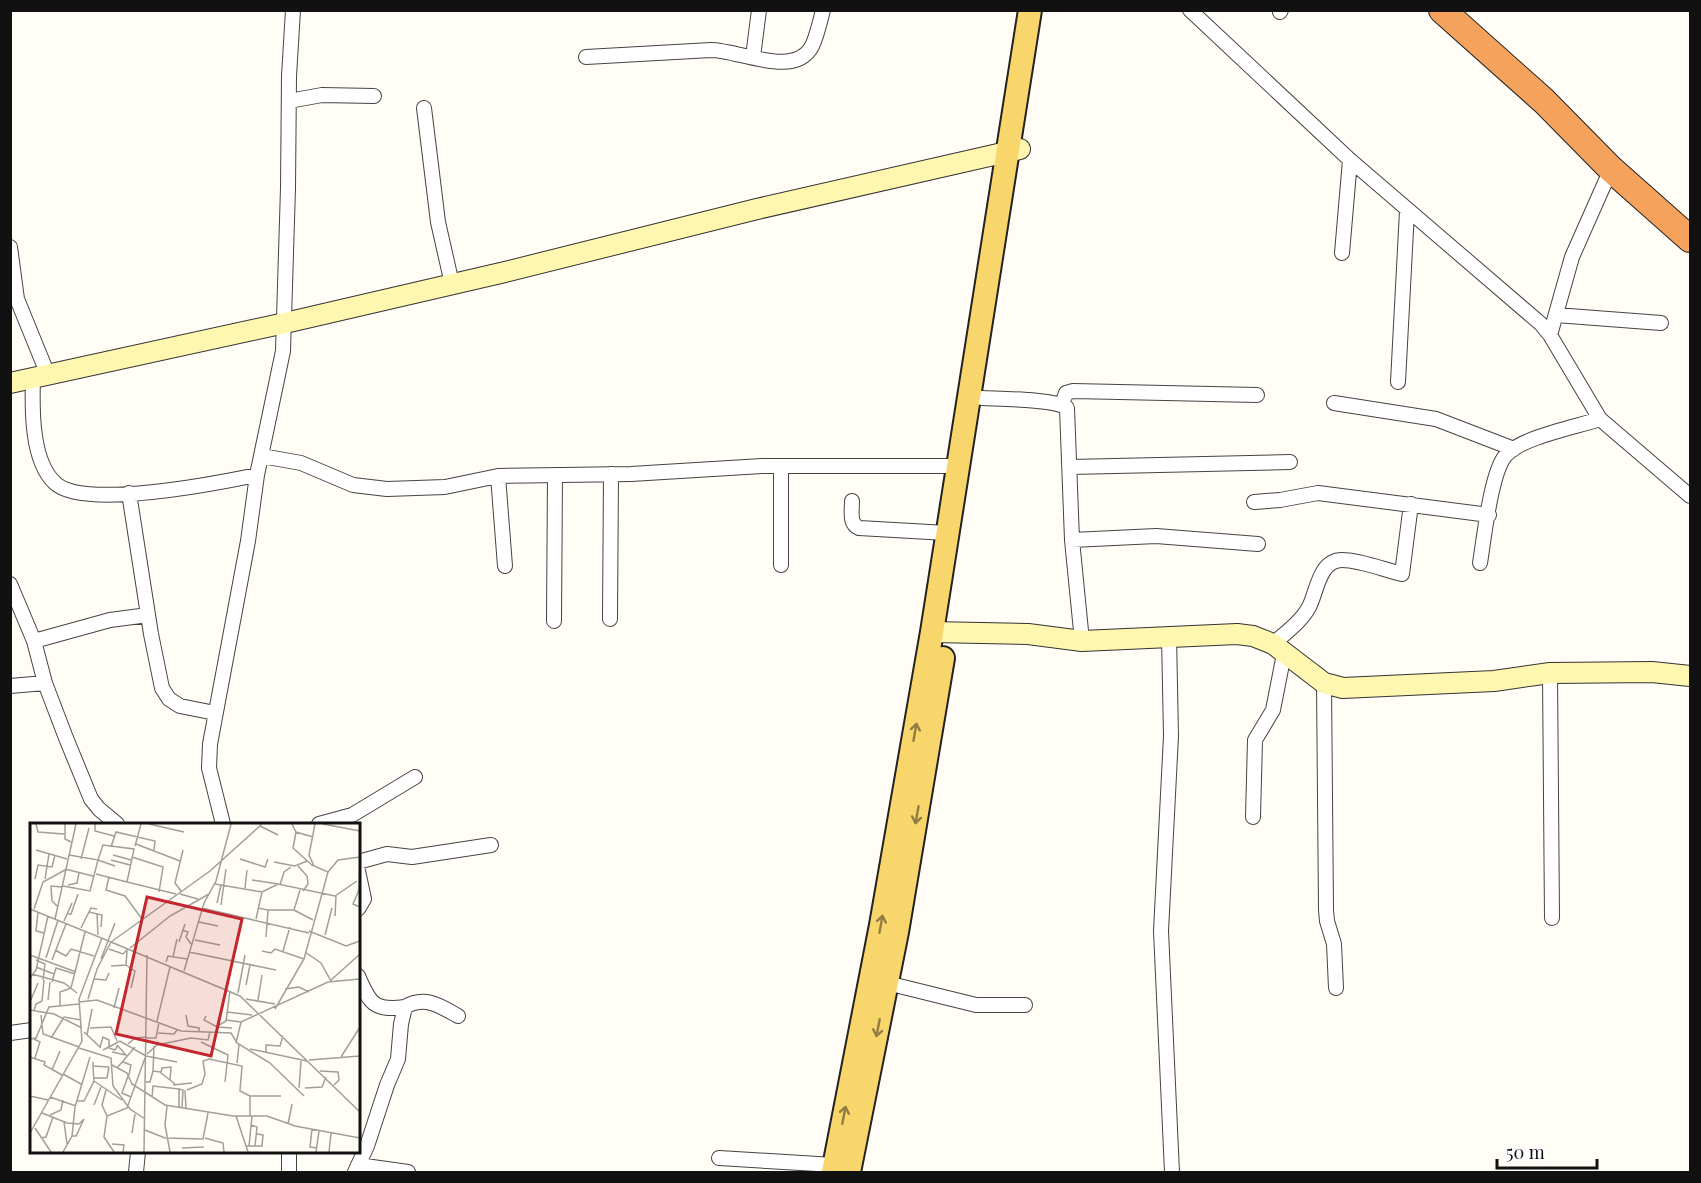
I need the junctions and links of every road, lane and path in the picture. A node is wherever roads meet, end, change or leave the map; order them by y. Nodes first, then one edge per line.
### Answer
1 (293, 10) edge
2 (759, 10) edge
3 (823, 10) edge
4 (1030, 10) edge
5 (1042, 10) edge
6 (1190, 10) edge
7 (1442, 10) edge
8 (586, 57) dead end
9 (753, 57) junction
10 (374, 96) dead end
11 (289, 101) junction
12 (424, 108) dead end
13 (1014, 150) junction
14 (1350, 160) junction
15 (1611, 169) junction
16 (1407, 211) junction
17 (1690, 238) edge
18 (10, 247) edge
19 (1342, 253) dead end
20 (452, 284) junction
21 (1556, 315) junction
22 (1661, 322) dead end
23 (285, 323) junction
24 (1550, 335) junction
25 (40, 377) junction
26 (10, 382) edge
27 (1398, 382) dead end
28 (1257, 396) dead end
29 (982, 398) junction
30 (1334, 403) dead end
31 (1062, 404) junction
32 (1600, 419) junction
33 (1514, 449) junction
34 (262, 456) junction
35 (1290, 462) dead end
36 (781, 466) junction
37 (958, 466) junction
38 (1070, 467) junction
39 (611, 474) junction
40 (257, 475) junction
41 (555, 475) junction
42 (498, 476) junction
43 (129, 493) junction
44 (1690, 496) edge
45 (852, 501) dead end
46 (1254, 502) dead end
47 (1412, 504) junction
48 (1489, 515) junction
49 (947, 533) junction
50 (1072, 540) junction
51 (1258, 544) dead end
52 (1480, 563) dead end
53 (781, 565) dead end
54 (505, 566) dead end
55 (10, 584) edge
56 (148, 615) junction
57 (610, 619) dead end
58 (554, 621) dead end
59 (940, 632) junction
60 (1168, 636) junction
61 (34, 641) junction
62 (1082, 641) junction
63 (1279, 649) junction
64 (1550, 673) junction
65 (1690, 676) edge
66 (45, 683) junction
67 (1324, 683) junction
68 (10, 686) edge
69 (216, 713) junction
70 (415, 777) dead end
71 (1253, 817) dead end
72 (343, 822) edge
73 (115, 823) edge
74 (223, 823) edge
75 (491, 845) dead end
76 (360, 861) edge
77 (360, 880) edge
78 (360, 906) edge
79 (1552, 918) dead end
80 (360, 980) edge
81 (887, 983) junction
82 (1336, 988) dead end
83 (1026, 1005) dead end
84 (405, 1006) junction
85 (458, 1016) dead end
86 (30, 1030) edge
87 (10, 1033) edge
88 (138, 1153) edge
89 (289, 1153) edge
90 (719, 1158) dead end
91 (357, 1169) edge
92 (838, 1170) edge
93 (136, 1173) edge
94 (289, 1173) edge
95 (408, 1173) edge
96 (1172, 1173) edge

1 - 11 street
2 - 9 street
3 - 9 street
4 - 13 main road
5 - 13 main road
6 - 14 street
7 - 15 highway
8 - 9 street
10 - 11 street
11 - 23 street
12 - 20 street
13 - 20 street
13 - 29 main road
13 - 37 main road
14 - 16 street
14 - 19 street
15 - 17 highway
15 - 21 street
16 - 24 street
16 - 27 street
18 - 25 street
20 - 23 street
21 - 22 street
21 - 24 street
23 - 25 street
23 - 34 street
24 - 32 street
25 - 26 street
25 - 43 street
28 - 31 street
29 - 31 street
29 - 59 main road
30 - 33 street
31 - 38 street
32 - 33 street
32 - 44 street
33 - 48 street
34 - 40 street
34 - 42 street
35 - 38 street
36 - 37 street
36 - 39 street
36 - 53 street
37 - 49 main road
38 - 50 street
39 - 41 street
39 - 57 street
40 - 43 street
40 - 69 street
41 - 42 street
41 - 58 street
42 - 54 street
43 - 56 street
45 - 49 street
46 - 47 street
47 - 48 street
47 - 63 street
48 - 52 street
49 - 59 main road
50 - 51 street
50 - 62 street
55 - 61 street
56 - 61 street
56 - 69 street
59 - 62 street
59 -> 81 main road
92 -> 59 main road
60 - 62 street
60 - 63 street
60 - 96 street
61 - 66 street
63 - 67 street
63 - 71 street
64 - 65 street
64 - 67 street
64 - 79 street
66 - 68 street
66 - 73 street
67 - 82 street
69 - 74 street
70 - 72 street
75 - 76 street
77 - 78 street
80 - 84 street
81 - 83 street
81 -> 92 main road
84 - 85 street
84 - 91 street
86 - 87 street
88 - 93 street
89 - 94 street
90 - 92 street
91 - 95 street

